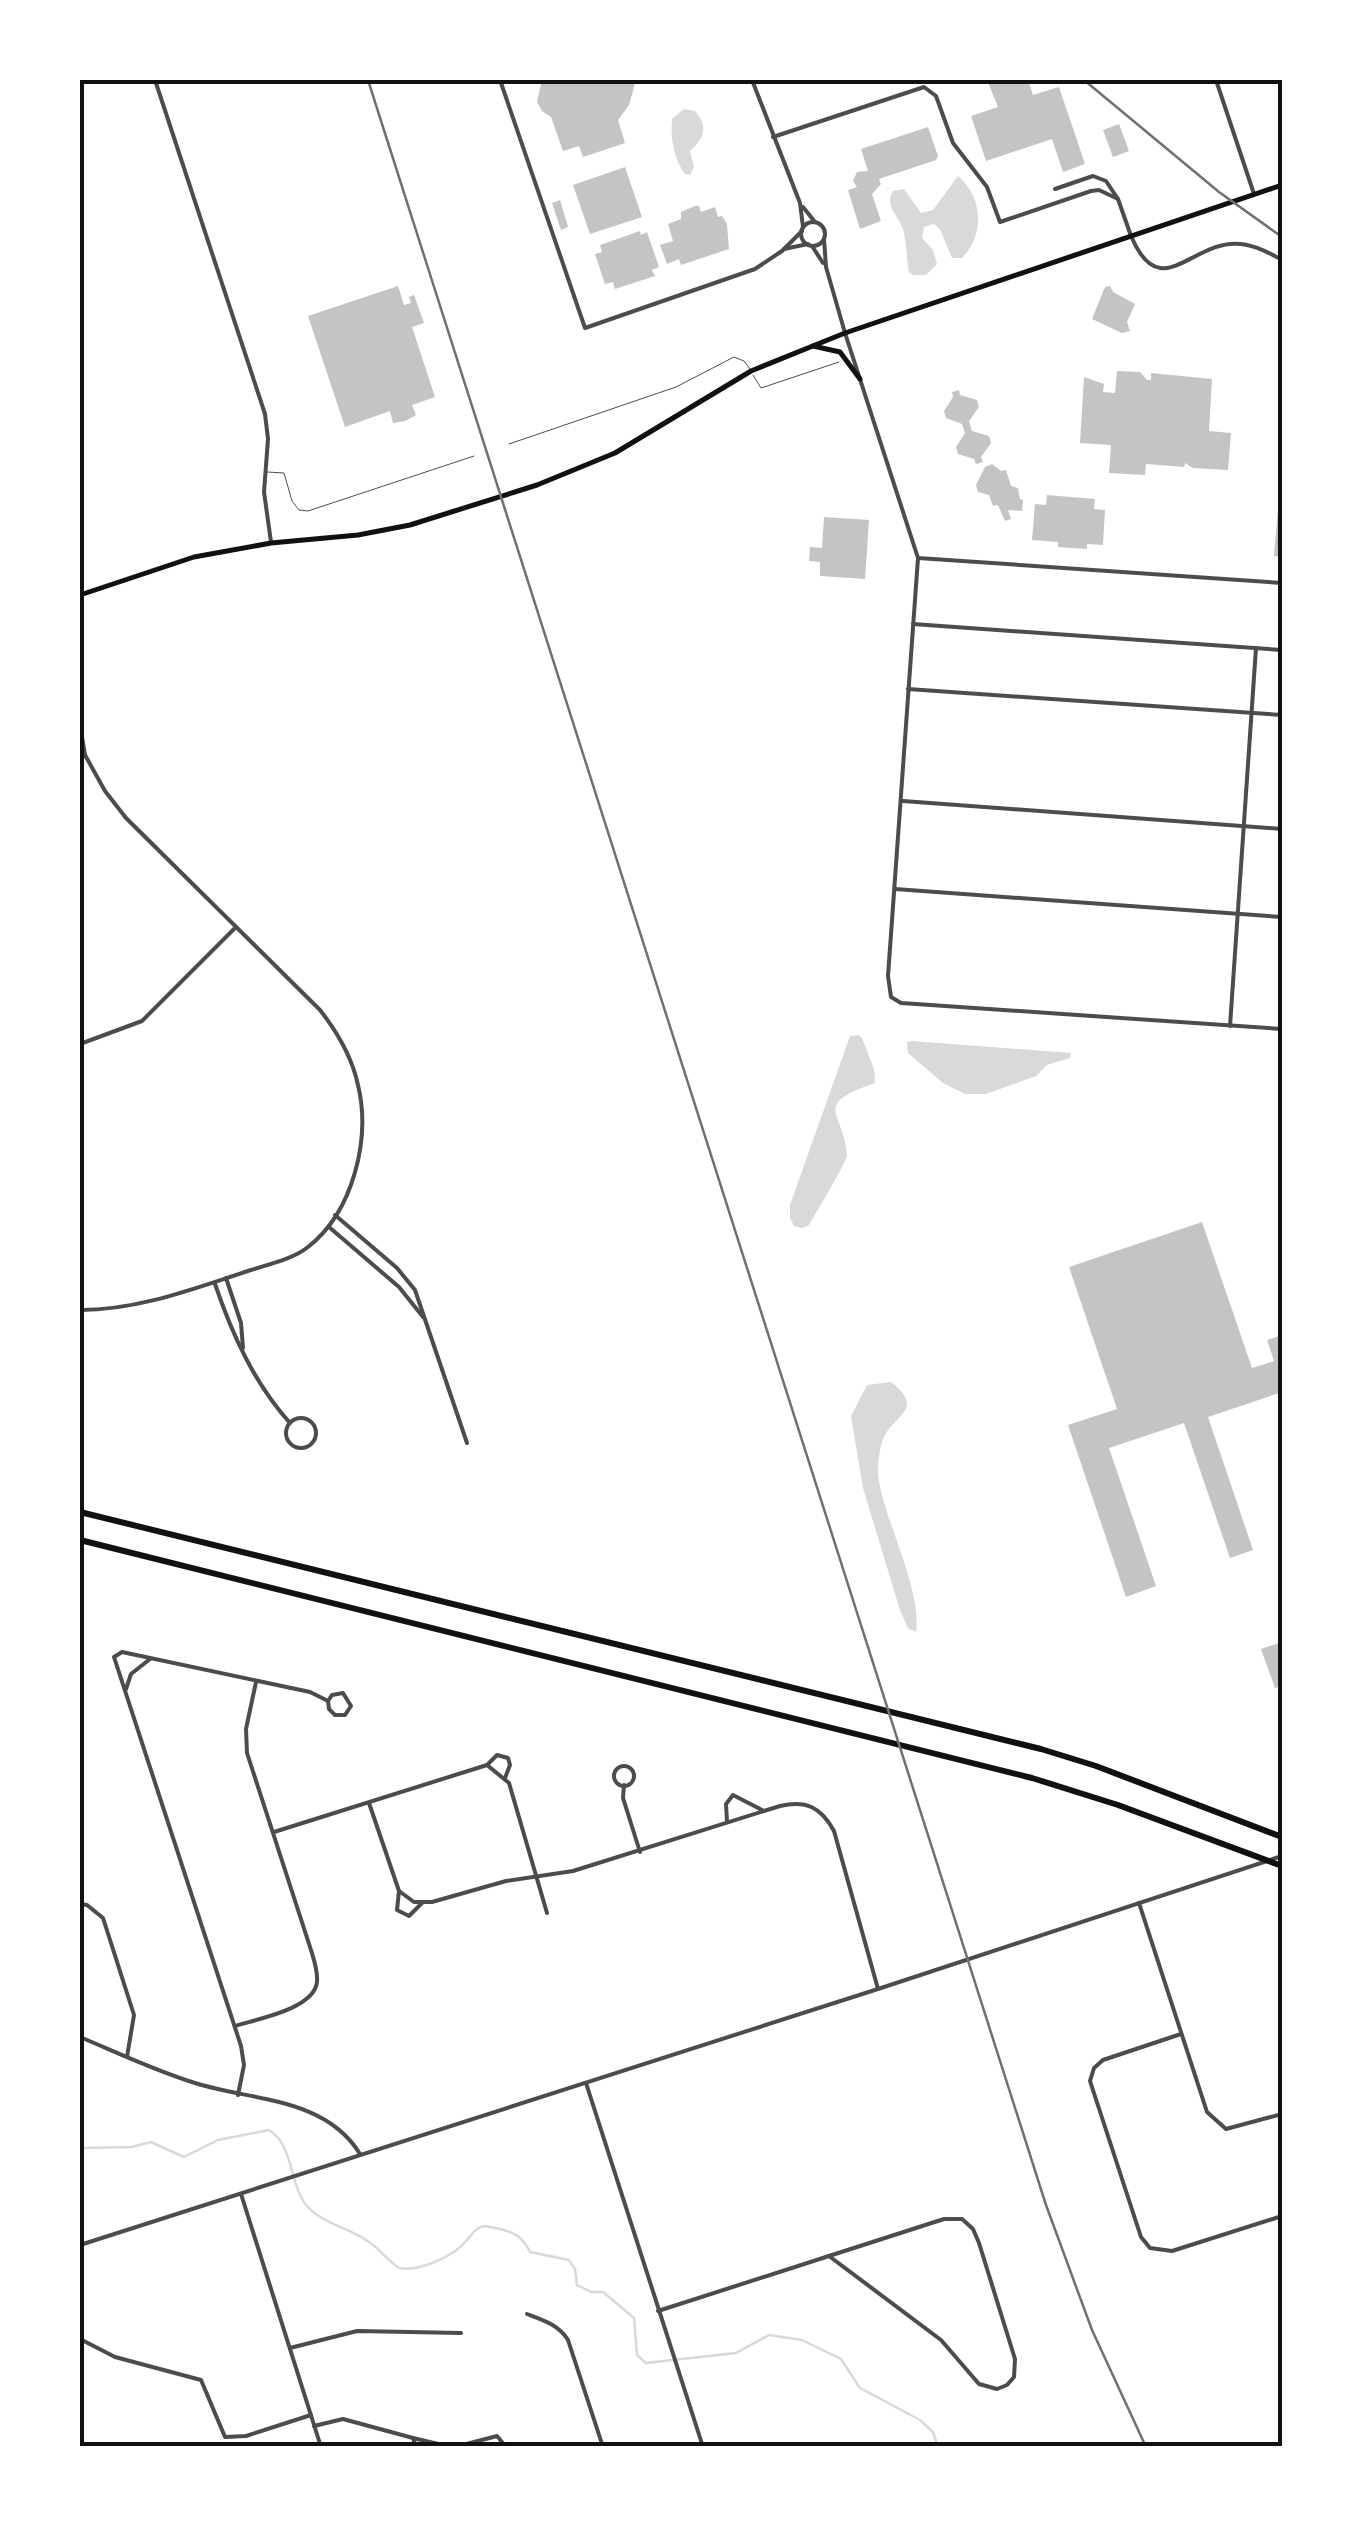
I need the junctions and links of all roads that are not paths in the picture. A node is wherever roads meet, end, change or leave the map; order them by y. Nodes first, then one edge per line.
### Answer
1 (154, 80) edge
2 (500, 80) edge
3 (752, 80) edge
4 (1216, 80) edge
5 (773, 136) junction
6 (1282, 185) edge
7 (1055, 189) dead end
8 (1254, 194) junction
9 (1118, 200) junction
10 (800, 203) junction
11 (815, 222) junction
12 (803, 229) junction
13 (1130, 236) junction
14 (824, 238) junction
15 (810, 245) junction
16 (784, 249) junction
17 (1282, 260) edge
18 (826, 266) junction
19 (845, 333) junction
20 (810, 346) junction
21 (839, 362) dead end
22 (751, 371) junction
23 (860, 378) junction
24 (510, 444) dead end
25 (474, 456) dead end
26 (264, 472) junction
27 (271, 543) junction
28 (918, 558) junction
29 (1282, 583) edge
30 (80, 595) edge
31 (913, 624) junction
32 (1256, 648) junction
33 (1282, 650) edge
34 (908, 689) junction
35 (1252, 713) junction
36 (1282, 715) edge
37 (80, 725) edge
38 (80, 749) edge
39 (85, 754) junction
40 (901, 801) junction
41 (1244, 826) junction
42 (1282, 828) edge
43 (894, 890) junction
44 (1237, 914) junction
45 (1282, 917) edge
46 (236, 927) junction
47 (1230, 1026) junction
48 (1282, 1030) edge
49 (80, 1044) edge
50 (335, 1214) junction
51 (329, 1223) junction
52 (226, 1278) junction
53 (215, 1282) junction
54 (80, 1310) edge
55 (428, 1325) junction
56 (243, 1348) junction
57 (290, 1423) junction
58 (467, 1443) dead end
59 (80, 1512) edge
60 (80, 1540) edge
61 (151, 1658) junction
62 (256, 1680) junction
63 (125, 1694) junction
64 (328, 1701) junction
65 (486, 1765) junction
66 (505, 1778) junction
67 (624, 1785) dead end
68 (369, 1802) junction
69 (764, 1811) junction
70 (728, 1823) junction
71 (272, 1833) junction
72 (1282, 1837) edge
73 (640, 1852) junction
74 (1282, 1856) edge
75 (1282, 1866) edge
76 (537, 1877) junction
77 (400, 1891) junction
78 (422, 1903) junction
79 (1138, 1903) junction
80 (80, 1904) edge
81 (548, 1913) dead end
82 (878, 1989) junction
83 (235, 2026) junction
84 (1181, 2034) junction
85 (80, 2038) edge
86 (127, 2057) junction
87 (586, 2083) junction
88 (238, 2095) junction
89 (1282, 2114) edge
90 (360, 2154) junction
91 (240, 2193) junction
92 (1282, 2216) edge
93 (80, 2246) edge
94 (829, 2256) junction
95 (658, 2311) junction
96 (526, 2314) dead end
97 (461, 2333) dead end
98 (80, 2339) edge
99 (290, 2348) junction
100 (311, 2415) junction
101 (314, 2426) junction
102 (413, 2438) junction
103 (321, 2447) edge
104 (416, 2447) edge
105 (453, 2447) edge
106 (506, 2447) edge
107 (604, 2447) edge
108 (703, 2447) edge

1 - 26 street
2 - 16 street
3 - 5 street
4 - 8 street
5 - 9 street
5 - 10 street
6 - 8 main road
7 - 9 street
8 - 13 main road
9 - 13 street
10 - 11 street
10 - 12 street
11 - 12 street
11 - 14 street
12 - 15 street
12 - 16 street
13 - 17 street
13 - 19 main road
14 - 15 street
14 - 18 street
15 - 16 street
15 - 18 street
18 - 19 street
19 - 20 main road
19 - 23 street
20 - 22 main road
20 - 23 main road
21 - 22 lane
22 - 24 lane
22 - 27 main road
23 - 28 street
25 - 26 lane
26 - 27 street
27 - 30 main road
28 - 29 street
28 - 31 street
31 - 32 street
31 - 34 street
32 - 33 street
32 - 35 street
34 - 35 street
34 - 40 street
35 - 36 street
35 - 41 street
37 - 39 street
38 - 39 street
39 - 46 street
40 - 41 street
40 - 43 street
41 - 42 street
41 - 44 street
43 - 44 street
43 - 47 street
44 - 45 street
44 - 47 street
46 - 49 street
46 - 50 street
47 - 48 street
50 - 51 street
50 - 55 street
51 - 52 street
51 - 55 street
52 - 53 street
52 - 56 street
53 - 54 street
53 - 56 street
55 - 58 street
56 - 57 street
57 - 57 street
59 - 72 highway
60 - 75 highway
61 - 62 street
61 - 63 street
61 - 63 street
62 - 64 street
62 - 71 street
63 - 83 street
64 - 64 street
65 - 66 street
65 - 66 street
65 - 68 street
66 - 76 street
67 - 73 street
68 - 71 street
68 - 77 street
69 - 70 street
69 - 70 street
69 - 82 street
70 - 73 street
71 - 83 street
73 - 76 street
74 - 79 street
76 - 78 street
76 - 81 street
77 - 78 street
77 - 78 street
79 - 82 street
79 - 84 street
80 - 86 street
82 - 87 street
83 - 88 street
84 - 89 street
84 - 92 street
85 - 86 street
86 - 88 street
87 - 90 street
87 - 95 street
88 - 90 street
90 - 91 street
91 - 93 street
91 - 99 street
94 - 94 street
94 - 95 street
95 - 108 street
96 - 107 street
97 - 99 street
98 - 100 street
99 - 100 street
100 - 101 street
101 - 102 street
101 - 103 street
102 - 104 street
102 - 105 street
105 - 106 street

